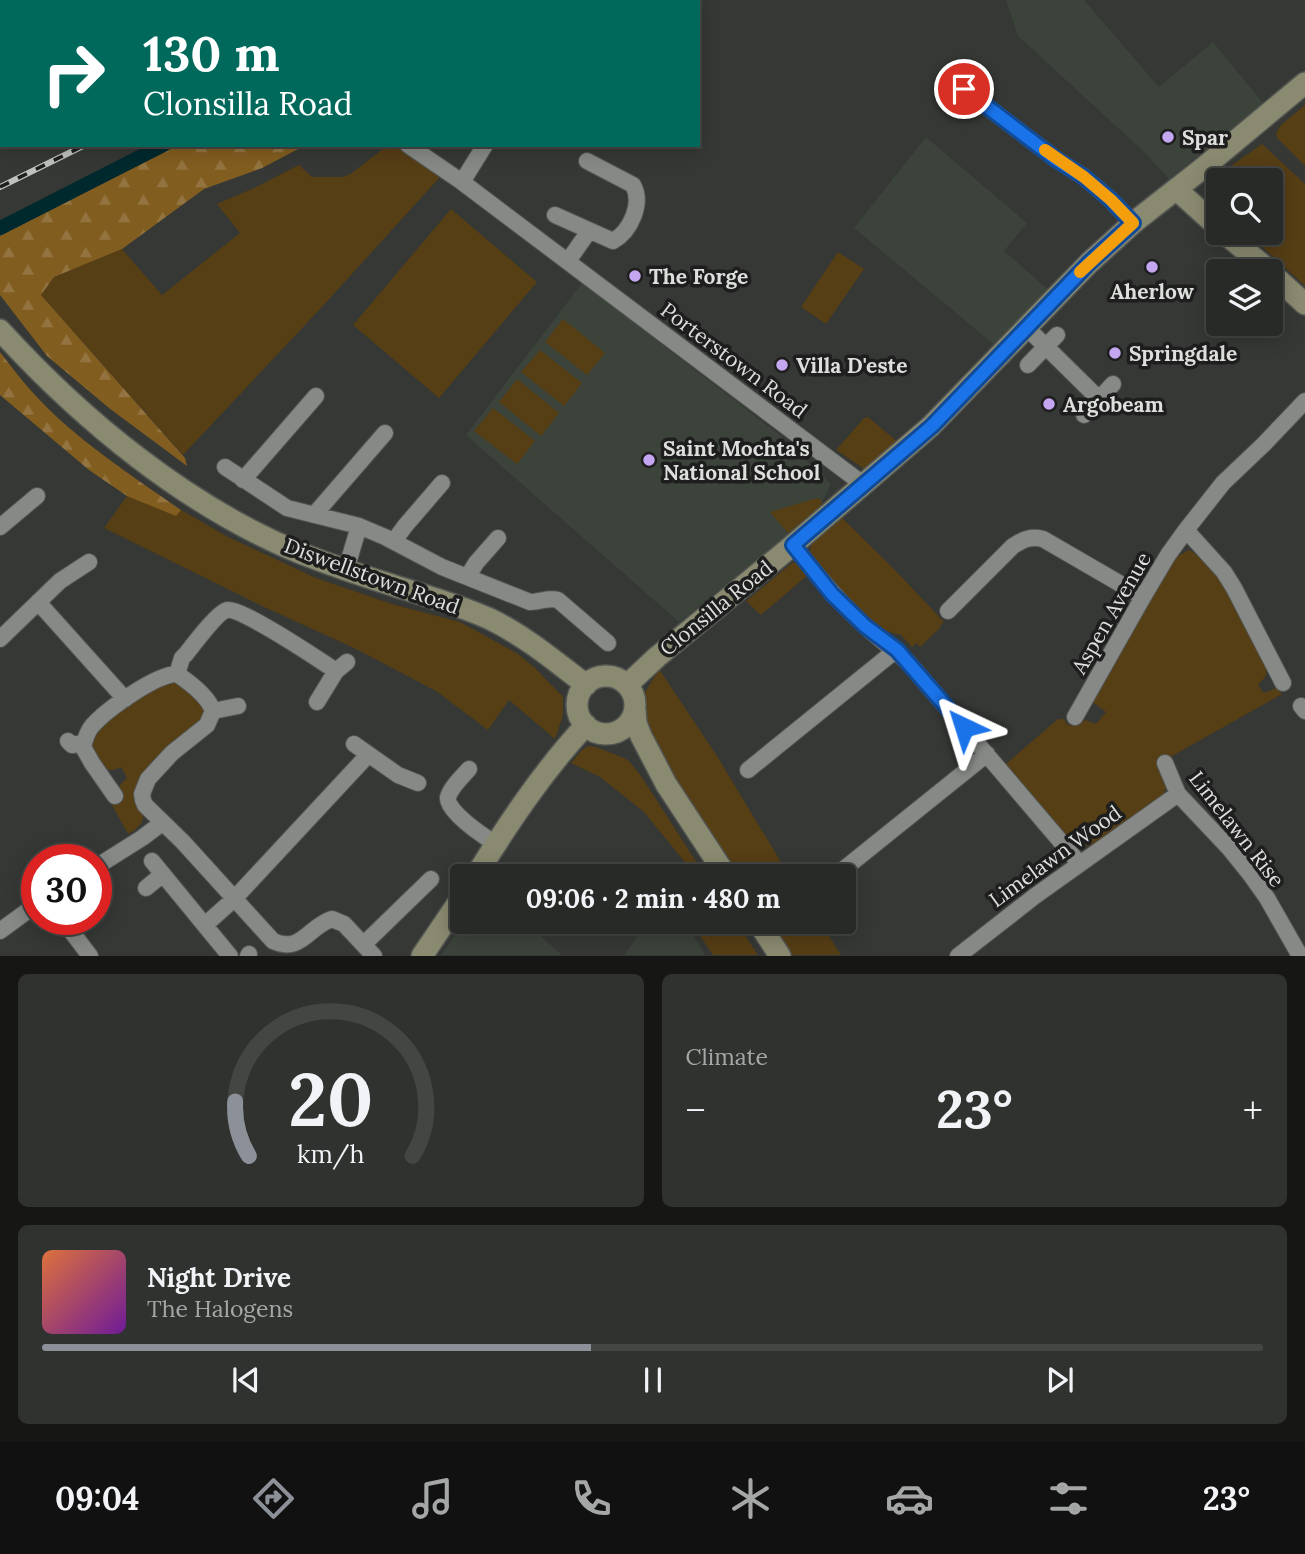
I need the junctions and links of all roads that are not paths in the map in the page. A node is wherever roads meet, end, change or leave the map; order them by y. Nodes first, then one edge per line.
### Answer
1 (1305, 83) edge
2 (964, 89) dead end
3 (411, 147) edge
4 (484, 147) edge
5 (587, 161) dead end
6 (462, 182) junction
7 (1176, 189) junction
8 (555, 215) dead end
9 (1206, 217) edge
10 (1133, 223) junction
11 (589, 231) junction
12 (1238, 245) edge
13 (1255, 259) edge
14 (568, 261) junction
15 (1283, 284) edge
16 (1305, 304) edge
17 (1026, 327) junction
18 (0, 330) edge
19 (1051, 341) junction
20 (1028, 365) dead end
21 (1113, 384) dead end
22 (316, 396) dead end
23 (1099, 399) junction
24 (1305, 401) edge
25 (1084, 415) dead end
26 (385, 433) dead end
27 (225, 467) dead end
28 (243, 480) junction
29 (442, 483) dead end
30 (864, 485) junction
31 (37, 496) dead end
32 (314, 515) junction
33 (359, 526) junction
34 (0, 527) edge
35 (1186, 530) junction
36 (498, 538) dead end
37 (394, 541) junction
38 (793, 545) junction
39 (89, 562) dead end
40 (346, 570) junction
41 (468, 576) junction
42 (1143, 597) junction
43 (38, 603) junction
44 (948, 611) dead end
45 (0, 639) edge
46 (608, 643) dead end
47 (897, 650) junction
48 (177, 674) junction
49 (1283, 683) dead end
50 (586, 685) junction
51 (627, 685) junction
52 (125, 699) junction
53 (317, 702) dead end
54 (237, 706) dead end
55 (635, 710) junction
56 (213, 711) junction
57 (1098, 716) dead end
58 (586, 725) junction
59 (610, 734) junction
60 (354, 744) dead end
61 (987, 754) junction
62 (369, 755) junction
63 (1165, 763) dead end
64 (468, 769) dead end
65 (748, 769) dead end
66 (123, 778) dead end
67 (418, 783) dead end
68 (666, 784) junction
69 (1178, 794) junction
70 (162, 823) junction
71 (496, 844) junction
72 (112, 857) edge
73 (152, 861) dead end
74 (1079, 863) junction
75 (483, 864) edge
76 (718, 864) edge
77 (850, 864) edge
78 (163, 874) junction
79 (146, 888) dead end
80 (438, 896) dead end
81 (234, 899) junction
82 (450, 915) edge
83 (21, 916) edge
84 (205, 925) junction
85 (0, 931) edge
86 (766, 934) edge
87 (74, 935) edge
88 (369, 950) edge
89 (963, 954) edge
90 (90, 956) edge
91 (230, 956) edge
92 (422, 956) edge
93 (780, 956) edge
94 (1300, 956) edge

1 - 7 main road, Clonsilla Road
2 - 10 street
3 - 6 street, Porterstown Road
4 - 6 street
5 - 11 street
6 - 14 street, Porterstown Road
7 - 9 main road
7 - 10 main road, Clonsilla Road
8 - 11 street
10 - 17 main road, Clonsilla Road
11 - 14 street
12 - 13 main road
14 - 30 street, Porterstown Road
15 - 16 main road
17 - 19 street
17 - 30 main road, Clonsilla Road
18 - 40 main road, Diswellstown Road
19 - 20 street
19 - 23 street
21 - 23 street
22 - 28 street
23 - 25 street
24 - 35 street, Aspen Avenue
26 - 32 street
27 - 28 street
28 - 32 street
29 - 37 street
30 - 38 main road, Clonsilla Road
31 - 34 street
32 - 33 street
33 - 37 street
33 - 40 street
35 - 42 street, Aspen Avenue
35 - 49 street
36 - 41 street
37 - 41 street
38 - 47 street
38 - 51 main road, Clonsilla Road
39 - 43 street
40 - 50 main road, Diswellstown Road
41 - 46 street
42 - 44 street
42 - 57 street, Aspen Avenue
43 - 45 street
43 - 52 street
47 - 61 street
47 - 65 street
48 - 52 street
48 - 53 street
48 - 56 street
50 - 51 main road
50 - 58 main road
51 - 55 main road
52 - 66 street
54 - 56 street
55 - 59 main road
55 - 68 main road
56 - 70 street
58 - 59 main road
58 - 71 main road
59 - 68 main road
60 - 62 street
61 - 74 street
61 - 77 street
62 - 67 street
62 - 81 street
63 - 69 street, Limelawn Rise
64 - 71 street
68 - 76 main road
69 - 74 street, Limelawn Wood
69 - 94 street, Limelawn Rise
70 - 72 street
70 - 81 street
71 - 75 main road
73 - 78 street
74 - 89 street, Limelawn Wood
78 - 79 street
78 - 84 street
80 - 88 street
81 - 84 street
81 - 88 street
82 - 92 main road
83 - 85 street
84 - 91 street
86 - 93 main road
87 - 90 street

